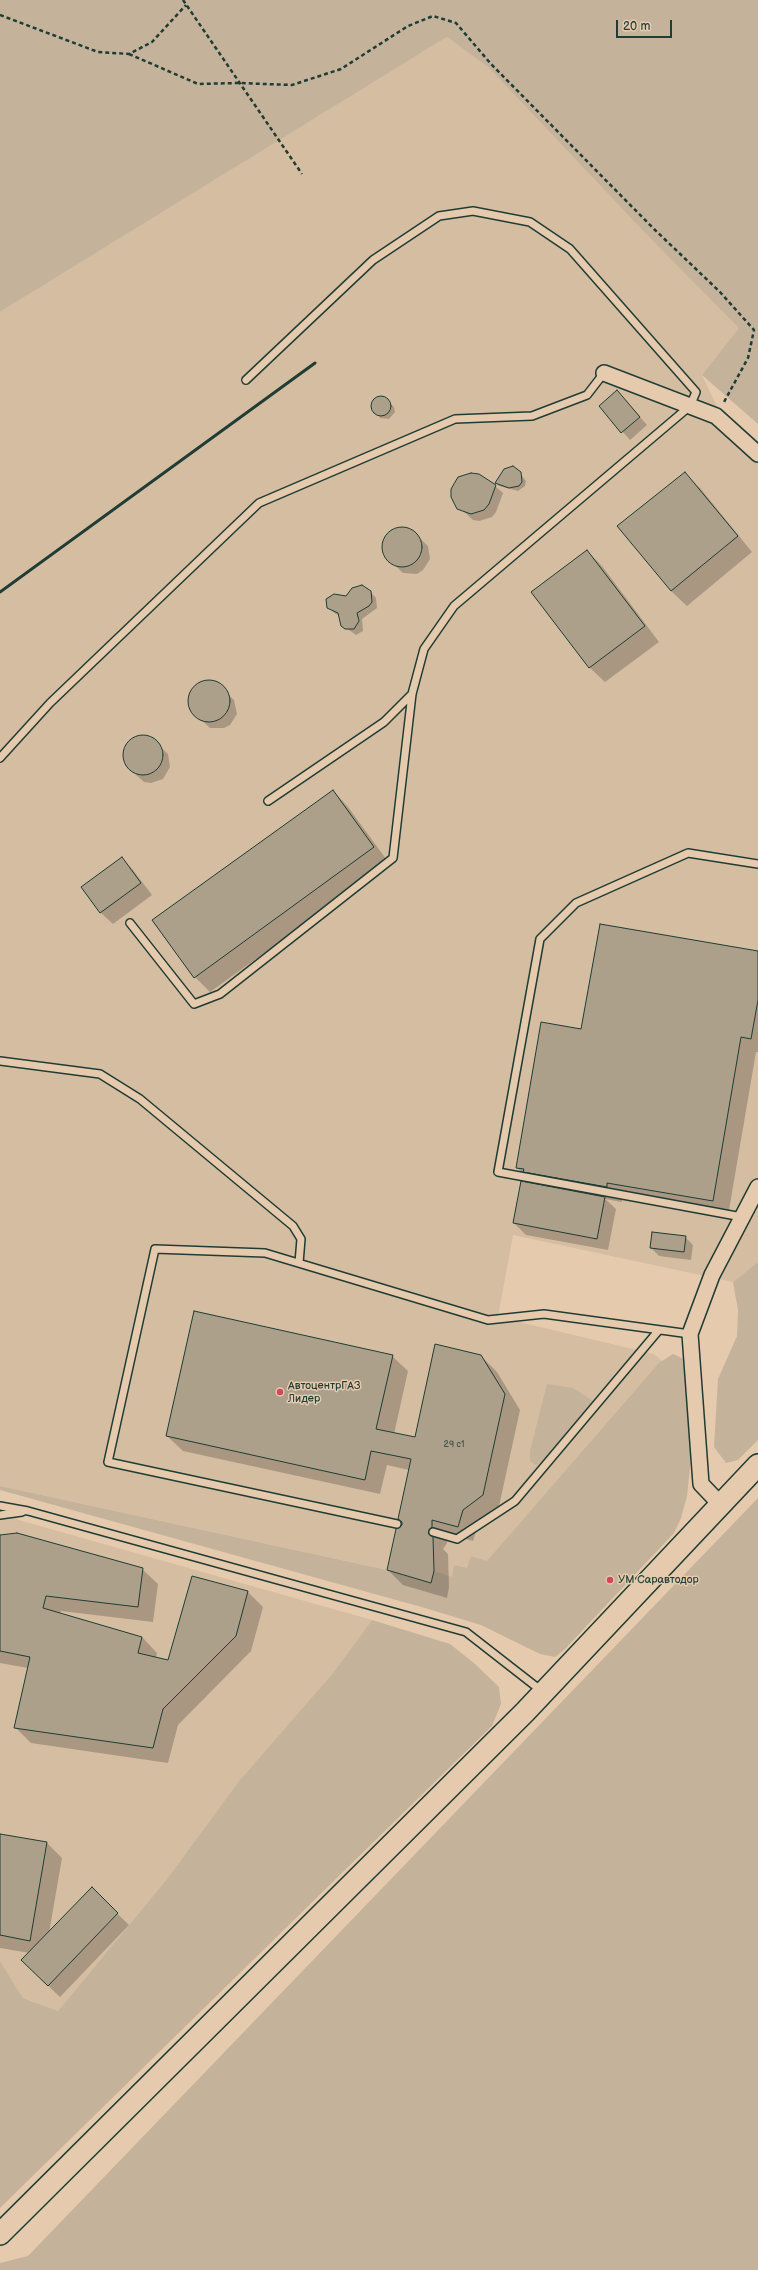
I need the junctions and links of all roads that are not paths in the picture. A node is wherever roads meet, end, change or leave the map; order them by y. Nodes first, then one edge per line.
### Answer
1 (604, 373) joint
2 (246, 380) dead end
3 (690, 406) junction
4 (758, 454) edge
5 (412, 694) junction
6 (0, 758) edge
7 (268, 801) dead end
8 (758, 864) edge
9 (130, 923) dead end
10 (0, 1061) edge
11 (758, 1187) edge
12 (742, 1217) junction
13 (299, 1263) junction
14 (660, 1330) junction
15 (690, 1334) junction
16 (758, 1465) edge
17 (721, 1505) junction
18 (0, 1506) edge
19 (28, 1511) junction
20 (0, 1515) edge
21 (396, 1524) dead end
22 (433, 1532) dead end
23 (543, 1692) junction
24 (0, 2234) edge

1 - 3 street
1 - 6 lane
2 - 3 lane
3 - 4 street
3 - 5 lane
5 - 7 lane
5 - 9 lane
8 - 12 lane
10 - 13 lane
11 - 12 street
12 - 15 street
13 - 14 lane
13 - 21 lane
14 - 15 lane
14 - 22 lane
15 - 17 street
16 - 17 main road
17 - 23 main road
18 - 19 lane
19 - 20 lane
19 - 23 lane
23 - 24 main road

